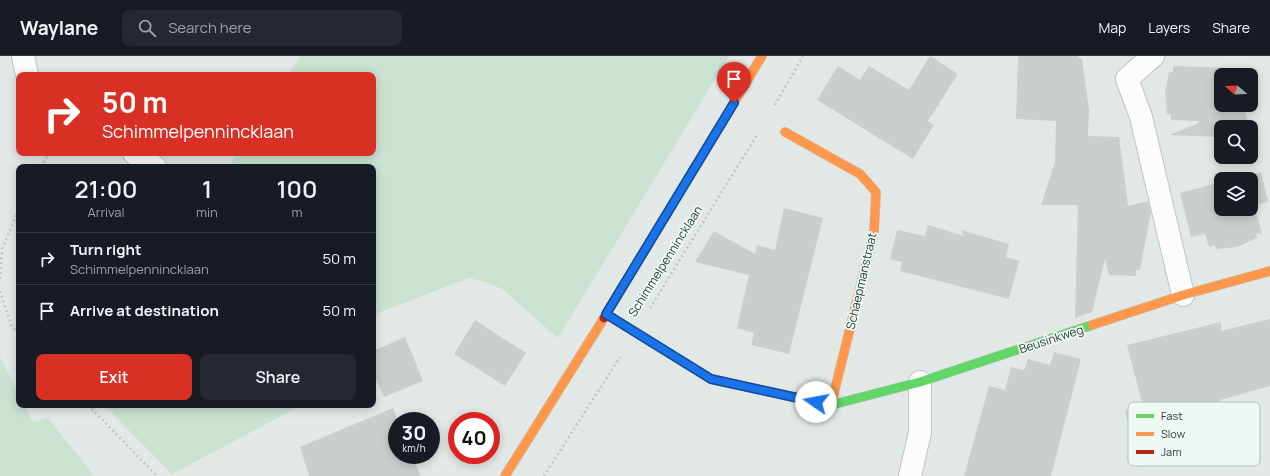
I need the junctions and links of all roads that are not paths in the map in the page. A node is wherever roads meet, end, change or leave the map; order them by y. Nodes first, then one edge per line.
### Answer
1 (23, 56) edge
2 (762, 56) edge
3 (1152, 56) edge
4 (26, 72) edge
5 (785, 132) dead end
6 (138, 156) edge
7 (150, 164) edge
8 (1270, 271) edge
9 (1183, 295) junction
10 (606, 314) junction
11 (920, 382) junction
12 (831, 405) junction
13 (505, 476) edge
14 (910, 476) edge

1 - 4 street
2 - 10 street, Schimmelpennincklaan
3 - 9 street
5 - 12 street, Schaepmanstraat
6 - 7 street
8 - 9 street, Beusinkweg
9 - 11 street, Beusinkweg
10 - 12 street
10 - 13 street, Schimmelpennincklaan
11 - 12 street
11 - 14 street

